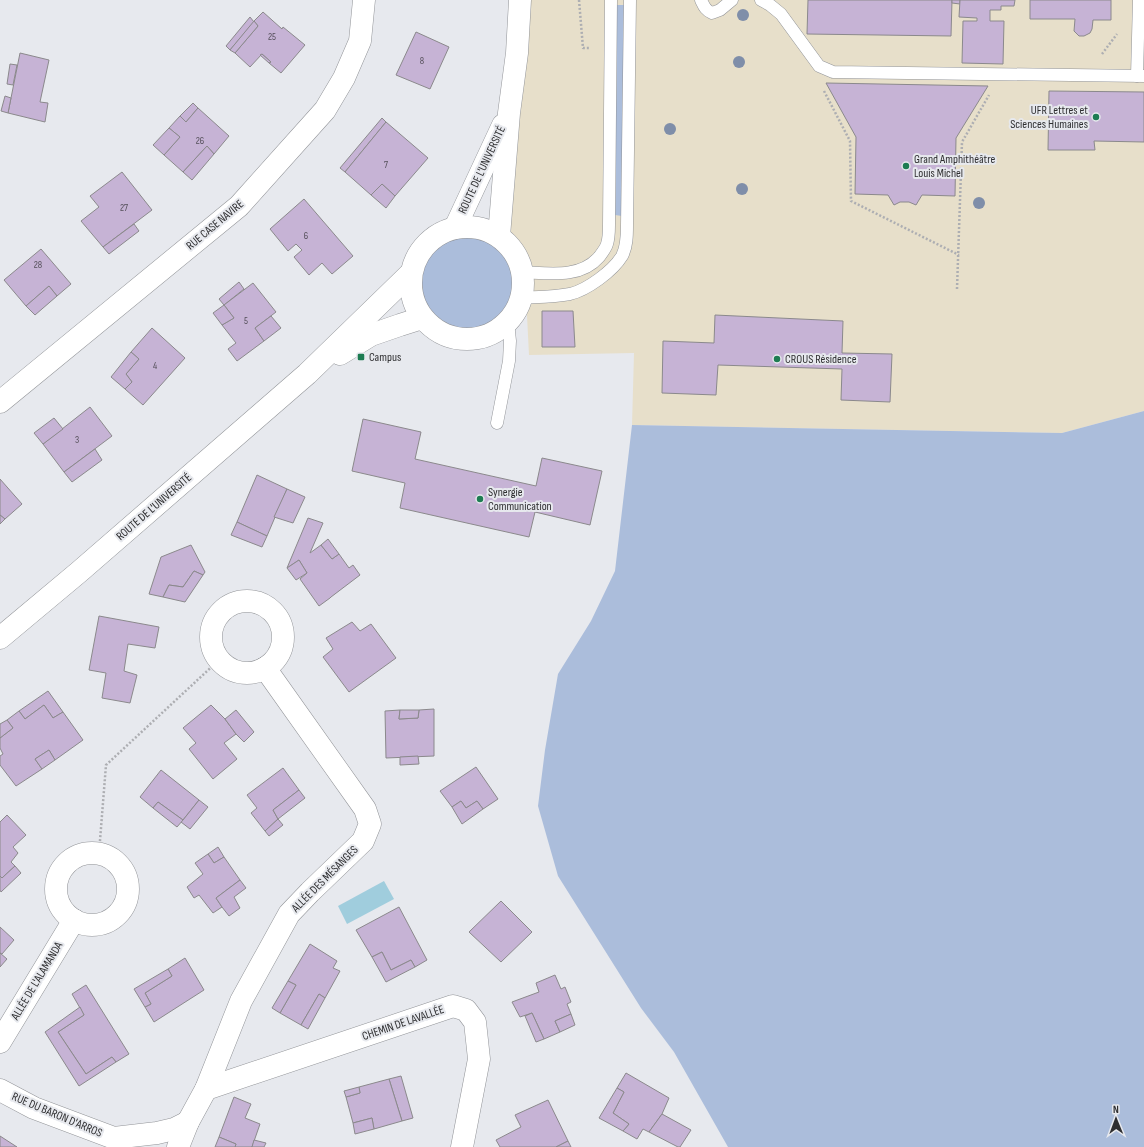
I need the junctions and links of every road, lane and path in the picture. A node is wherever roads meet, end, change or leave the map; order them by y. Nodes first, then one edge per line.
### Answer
1 (364, 0) edge
2 (520, 0) edge
3 (579, 0) edge
4 (611, 0) edge
5 (630, 0) edge
6 (701, 0) edge
7 (732, 0) edge
8 (761, 0) edge
9 (1139, 3) edge
10 (593, 48) dead end
11 (819, 66) junction
12 (1087, 75) junction
13 (1140, 76) edge
14 (980, 110) dead end
15 (509, 113) junction
16 (455, 228) junction
17 (499, 236) junction
18 (959, 255) junction
19 (522, 272) junction
20 (410, 274) junction
21 (957, 289) dead end
22 (521, 298) junction
23 (422, 318) junction
24 (508, 322) junction
25 (307, 374) junction
26 (0, 402) edge
27 (497, 422) dead end
28 (0, 638) edge
29 (219, 660) junction
30 (265, 668) junction
31 (99, 853) junction
32 (74, 920) junction
33 (0, 1042) edge
34 (206, 1089) junction
35 (0, 1090) edge
36 (188, 1122) junction
37 (118, 1142) edge
38 (178, 1147) edge
39 (462, 1147) edge

1 - 26 street, RUE CASE NAVIRE
2 - 15 street, ROUTE DE L'UNIVERSITÉ
3 - 10 path
4 - 19 lane
5 - 22 lane
6 - 7 lane
8 - 11 lane
9 - 12 path
9 - 13 lane
11 - 12 lane
11 - 18 path
12 - 13 lane
14 - 18 path
15 - 16 street, ROUTE DE L'UNIVERSITÉ
15 - 17 street, ROUTE DE L'UNIVERSITÉ
16 - 17 street, ROUTE DE L'UNIVERSITÉ
16 - 20 street, ROUTE DE L'UNIVERSITÉ
17 - 19 street, ROUTE DE L'UNIVERSITÉ
18 - 21 path
19 - 22 street, ROUTE DE L'UNIVERSITÉ
20 - 23 street, ROUTE DE L'UNIVERSITÉ
20 - 25 street, ROUTE DE L'UNIVERSITÉ
22 - 24 street, ROUTE DE L'UNIVERSITÉ
23 - 24 street, ROUTE DE L'UNIVERSITÉ
23 - 25 street, ROUTE DE L'UNIVERSITÉ
24 - 27 lane
25 - 28 street, ROUTE DE L'UNIVERSITÉ
29 - 30 street
29 - 30 street
29 - 31 path
30 - 34 street, ALLÉE DES MÉSANGES
31 - 32 street
31 - 32 street
32 - 33 street, ALLÉE DE L'ALAMANDA
34 - 36 street, ALLÉE DES MÉSANGES
34 - 39 street, CHEMIN DE LAVALLÉE
35 - 37 street, RUE DU BARON D'ARROS
36 - 37 street, RUE DU BARON D'ARROS
36 - 38 street, ALLÉE DES MÉSANGES

